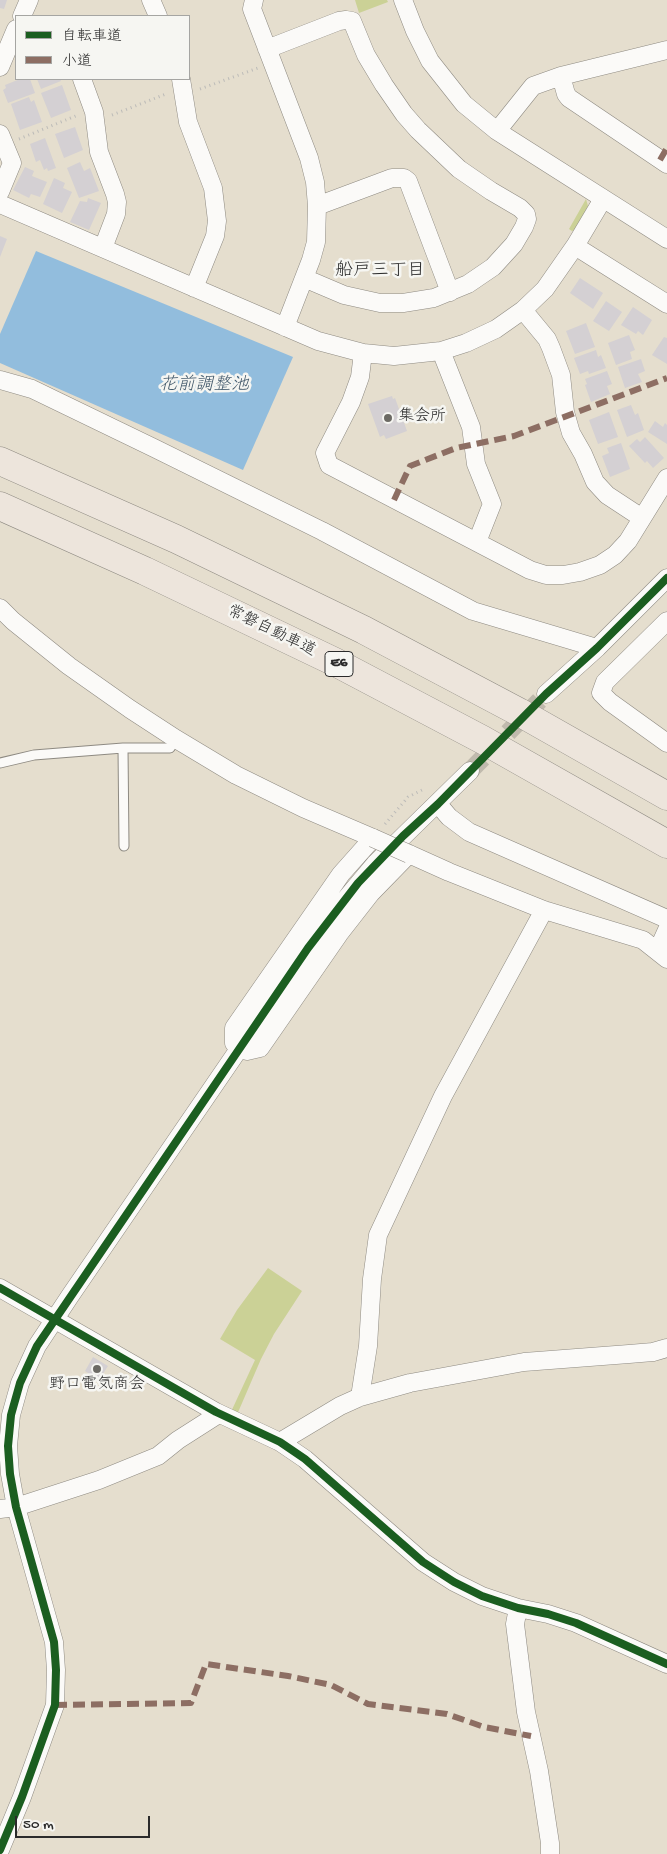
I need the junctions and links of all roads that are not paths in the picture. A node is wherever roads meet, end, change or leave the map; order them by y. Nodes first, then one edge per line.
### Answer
1 (152, 0) edge
2 (254, 0) edge
3 (403, 0) edge
4 (158, 15) edge
5 (15, 34) edge
6 (667, 50) edge
7 (270, 55) junction
8 (0, 67) edge
9 (561, 76) junction
10 (82, 80) edge
11 (182, 84) edge
12 (497, 130) junction
13 (2, 139) edge
14 (667, 164) edge
15 (0, 192) edge
16 (603, 199) junction
17 (0, 204) edge
18 (318, 206) junction
19 (667, 239) edge
20 (575, 246) junction
21 (103, 248) junction
22 (304, 278) junction
23 (194, 288) junction
24 (450, 292) junction
25 (667, 304) edge
26 (523, 310) junction
27 (285, 327) junction
28 (441, 351) junction
29 (363, 353) junction
30 (0, 380) edge
31 (0, 461) edge
32 (667, 478) edge
33 (0, 506) edge
34 (642, 518) junction
35 (477, 542) junction
36 (667, 578) edge
37 (0, 608) edge
38 (667, 622) edge
39 (597, 648) junction
40 (546, 694) tunnel mouth
41 (176, 739) junction
42 (667, 743) edge
43 (123, 748) junction
44 (0, 763) edge
45 (470, 771) tunnel mouth
46 (667, 796) edge
47 (438, 804) junction
48 (374, 838) junction
49 (667, 844) edge
50 (124, 846) dead end
51 (410, 854) junction
52 (544, 910) junction
53 (667, 919) edge
54 (667, 930) edge
55 (662, 955) edge
56 (240, 1048) junction
57 (0, 1288) edge
58 (55, 1320) junction
59 (667, 1348) edge
60 (360, 1397) junction
61 (216, 1412) junction
62 (280, 1442) junction
63 (8, 1508) edge
64 (518, 1608) junction
65 (667, 1664) edge
66 (0, 1850) edge
67 (550, 1854) edge

1 - 4 street
2 - 7 street
3 - 12 street
5 - 8 street
6 - 9 street
7 - 18 street
7 - 24 street
9 - 12 street
9 - 14 street
10 - 21 street
11 - 23 street
12 - 16 street
13 - 15 street
16 - 19 street
16 - 20 street
17 - 21 street
18 - 22 street
18 - 24 street
20 - 25 street
20 - 26 street
21 - 23 street
22 - 24 street
22 - 27 street
23 - 27 street
26 - 28 street
26 - 34 street
27 - 29 street
28 - 29 street
28 - 35 street
29 - 35 street
30 - 39 street
31 - 46 highway, E6
32 - 34 street
33 - 49 highway, 常磐自動車道 / E6
34 - 35 street
36 - 39 street
37 - 41 street
38 - 42 street
39 - 40 street
41 - 43 lane
41 - 48 street
43 - 44 lane
43 - 50 lane
45 - 47 street
47 - 53 street
47 - 56 street
48 - 51 street, bridge
48 - 56 street
51 - 52 street
51 - 56 street
52 - 55 street
52 - 60 street
54 - 55 street
56 - 58 street
57 - 58 street
58 - 61 street
58 - 63 street
59 - 60 street
60 - 62 street
61 - 62 street
61 - 63 street
62 - 64 street
63 - 66 street
64 - 65 street
64 - 67 street

